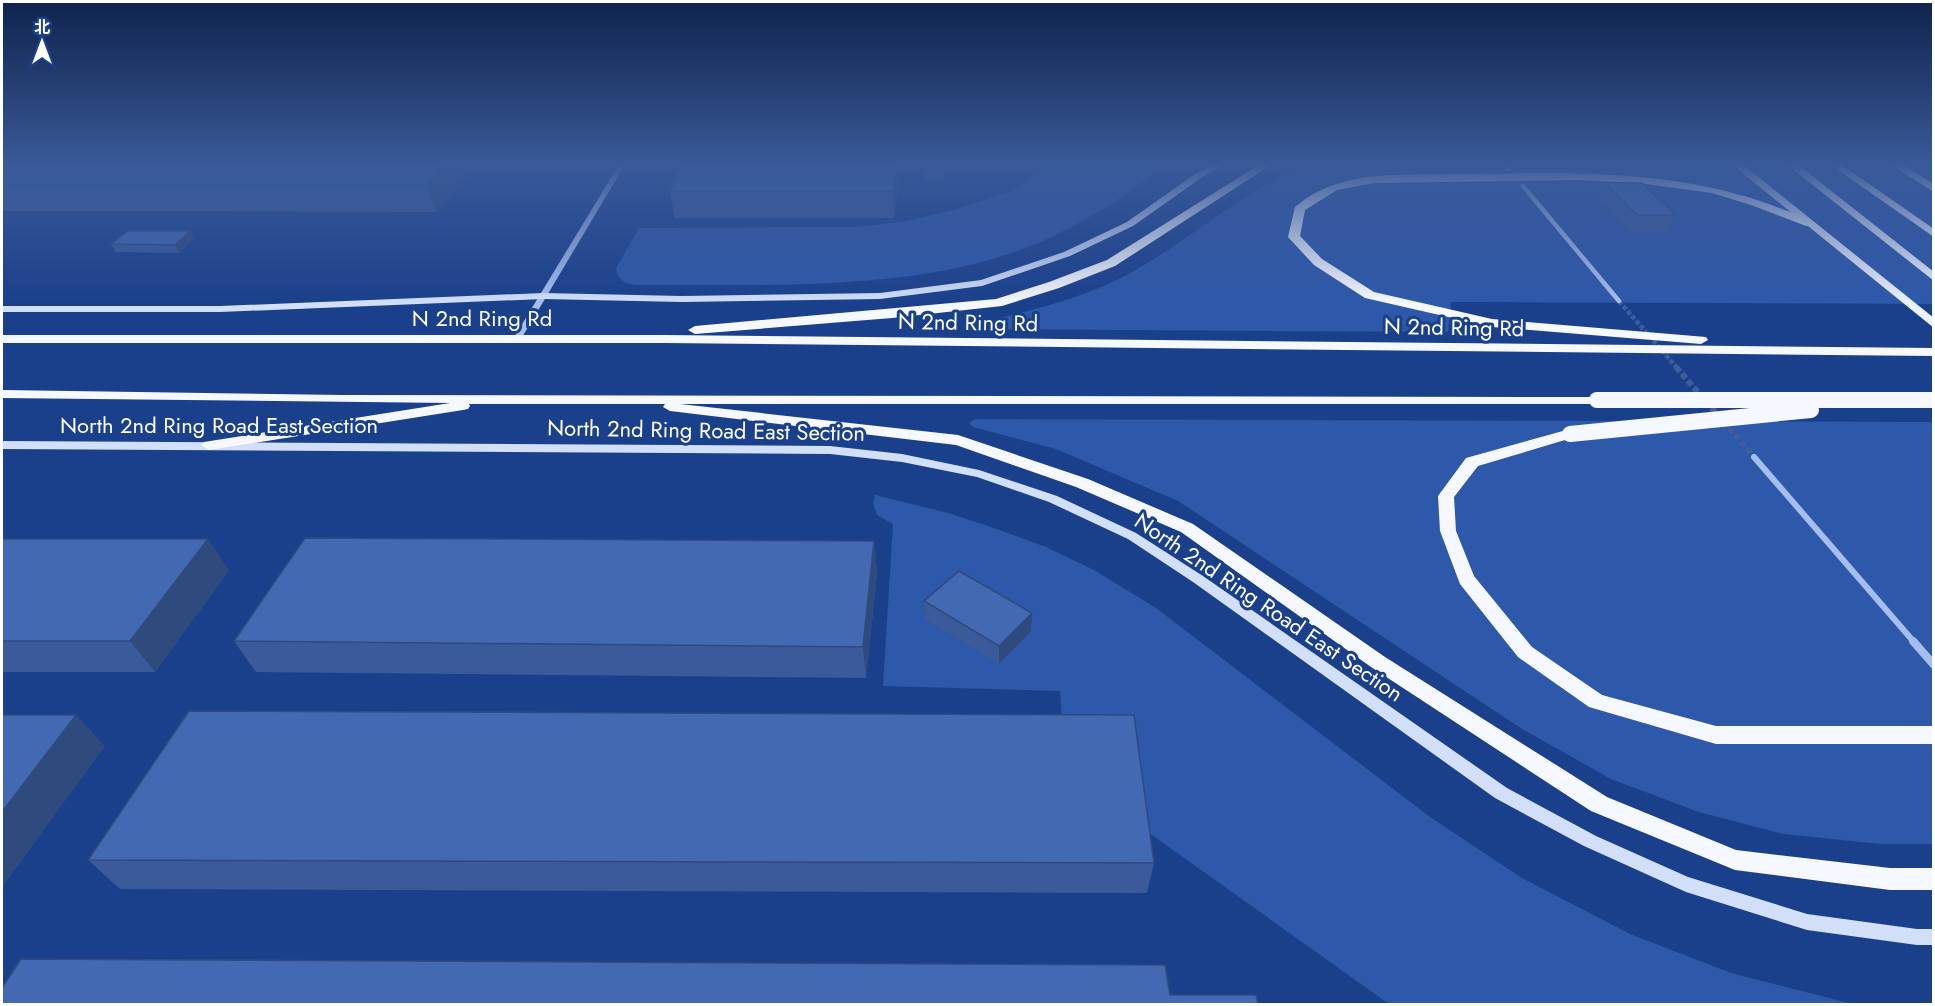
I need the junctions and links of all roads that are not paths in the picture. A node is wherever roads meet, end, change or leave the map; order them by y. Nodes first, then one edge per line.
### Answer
1 (595, 210) edge
2 (1150, 210) edge
3 (1195, 210) edge
4 (1299, 210) edge
5 (1543, 210) edge
6 (1775, 210) edge
7 (1793, 210) edge
8 (1849, 210) edge
9 (1900, 210) edge
10 (1810, 224) junction
11 (1934, 234) edge
12 (1934, 278) edge
13 (543, 296) junction
14 (1619, 301) tunnel mouth
15 (2, 309) edge
16 (1934, 324) edge
17 (2, 339) edge
18 (516, 339) junction
19 (564, 339) junction
20 (1845, 352) junction
21 (1934, 352) edge
22 (2, 394) edge
23 (519, 398) junction
24 (588, 398) junction
25 (1904, 400) junction
26 (1934, 400) edge
27 (2, 445) edge
28 (209, 446) junction
29 (1754, 457) tunnel mouth
30 (1934, 665) edge
31 (1934, 735) edge
32 (1934, 879) edge
33 (1934, 938) edge

1 - 13 street
2 - 13 main road
3 - 19 highway
4 - 20 highway
5 - 14 street
6 - 10 highway
7 - 10 main road
8 - 12 main road
9 - 11 main road
10 - 16 main road
13 - 15 main road
13 - 18 street
17 - 18 highway, N 2nd Ring Rd
18 - 19 highway, N 2nd Ring Rd
19 - 20 highway, N 2nd Ring Rd
20 - 21 highway, N 2nd Ring Rd
22 - 23 highway
23 - 24 highway
23 - 28 highway
24 - 25 highway, bridge
24 - 32 highway
25 - 26 highway, bridge
25 - 31 highway, bridge
27 - 28 main road, North 2nd Ring Road East Section
28 - 33 main road, North 2nd Ring Road East Section
29 - 30 street

